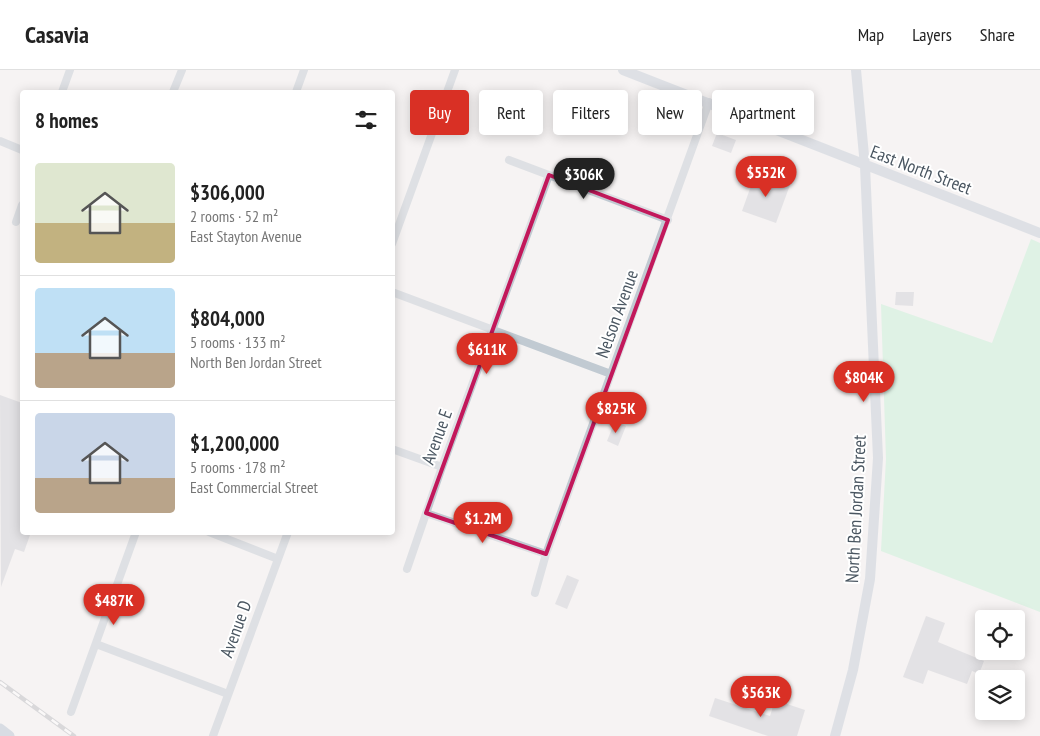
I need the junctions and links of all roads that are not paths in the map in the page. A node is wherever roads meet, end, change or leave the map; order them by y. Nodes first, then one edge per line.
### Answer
1 (70, 70) edge
2 (182, 70) edge
3 (304, 70) edge
4 (455, 70) edge
5 (623, 70) edge
6 (856, 70) edge
7 (63, 90) edge
8 (174, 90) edge
9 (297, 90) edge
10 (709, 102) junction
11 (0, 142) edge
12 (20, 149) edge
13 (509, 160) dead end
14 (865, 166) junction
15 (549, 175) junction
16 (20, 211) edge
17 (668, 220) junction
18 (16, 222) dead end
19 (1040, 233) edge
20 (395, 236) edge
21 (395, 293) edge
22 (492, 329) junction
23 (611, 374) junction
24 (395, 450) edge
25 (442, 467) junction
26 (426, 513) junction
27 (135, 535) edge
28 (217, 535) edge
29 (287, 535) edge
30 (546, 554) junction
31 (278, 559) junction
32 (407, 569) dead end
33 (534, 593) dead end
34 (96, 644) junction
35 (228, 694) junction
36 (71, 712) dead end
37 (0, 728) edge
38 (9, 736) edge
39 (213, 736) edge
40 (835, 736) edge

1 - 7 street
2 - 8 street
3 - 9 street
4 - 20 street
5 - 10 street, East North Street
6 - 14 street, North Ben Jordan Street
10 - 14 street, East North Street
10 - 17 street, Nelson Avenue
11 - 12 street
13 - 15 street
14 - 19 street, East North Street
14 - 40 street, North Ben Jordan Street
15 - 17 street
15 - 22 street, Avenue E
16 - 18 street
17 - 23 street, Nelson Avenue
21 - 22 street
22 - 23 street
22 - 25 street, Avenue E
23 - 30 street, Nelson Avenue
24 - 25 street
25 - 26 street, Avenue E
26 - 30 street
26 - 32 street, Avenue E
27 - 34 street
28 - 31 street
29 - 31 street, Avenue D
30 - 33 street, Nelson Avenue
31 - 35 street, Avenue D
34 - 35 street
34 - 36 street
35 - 39 street, Avenue D
37 - 38 main road

